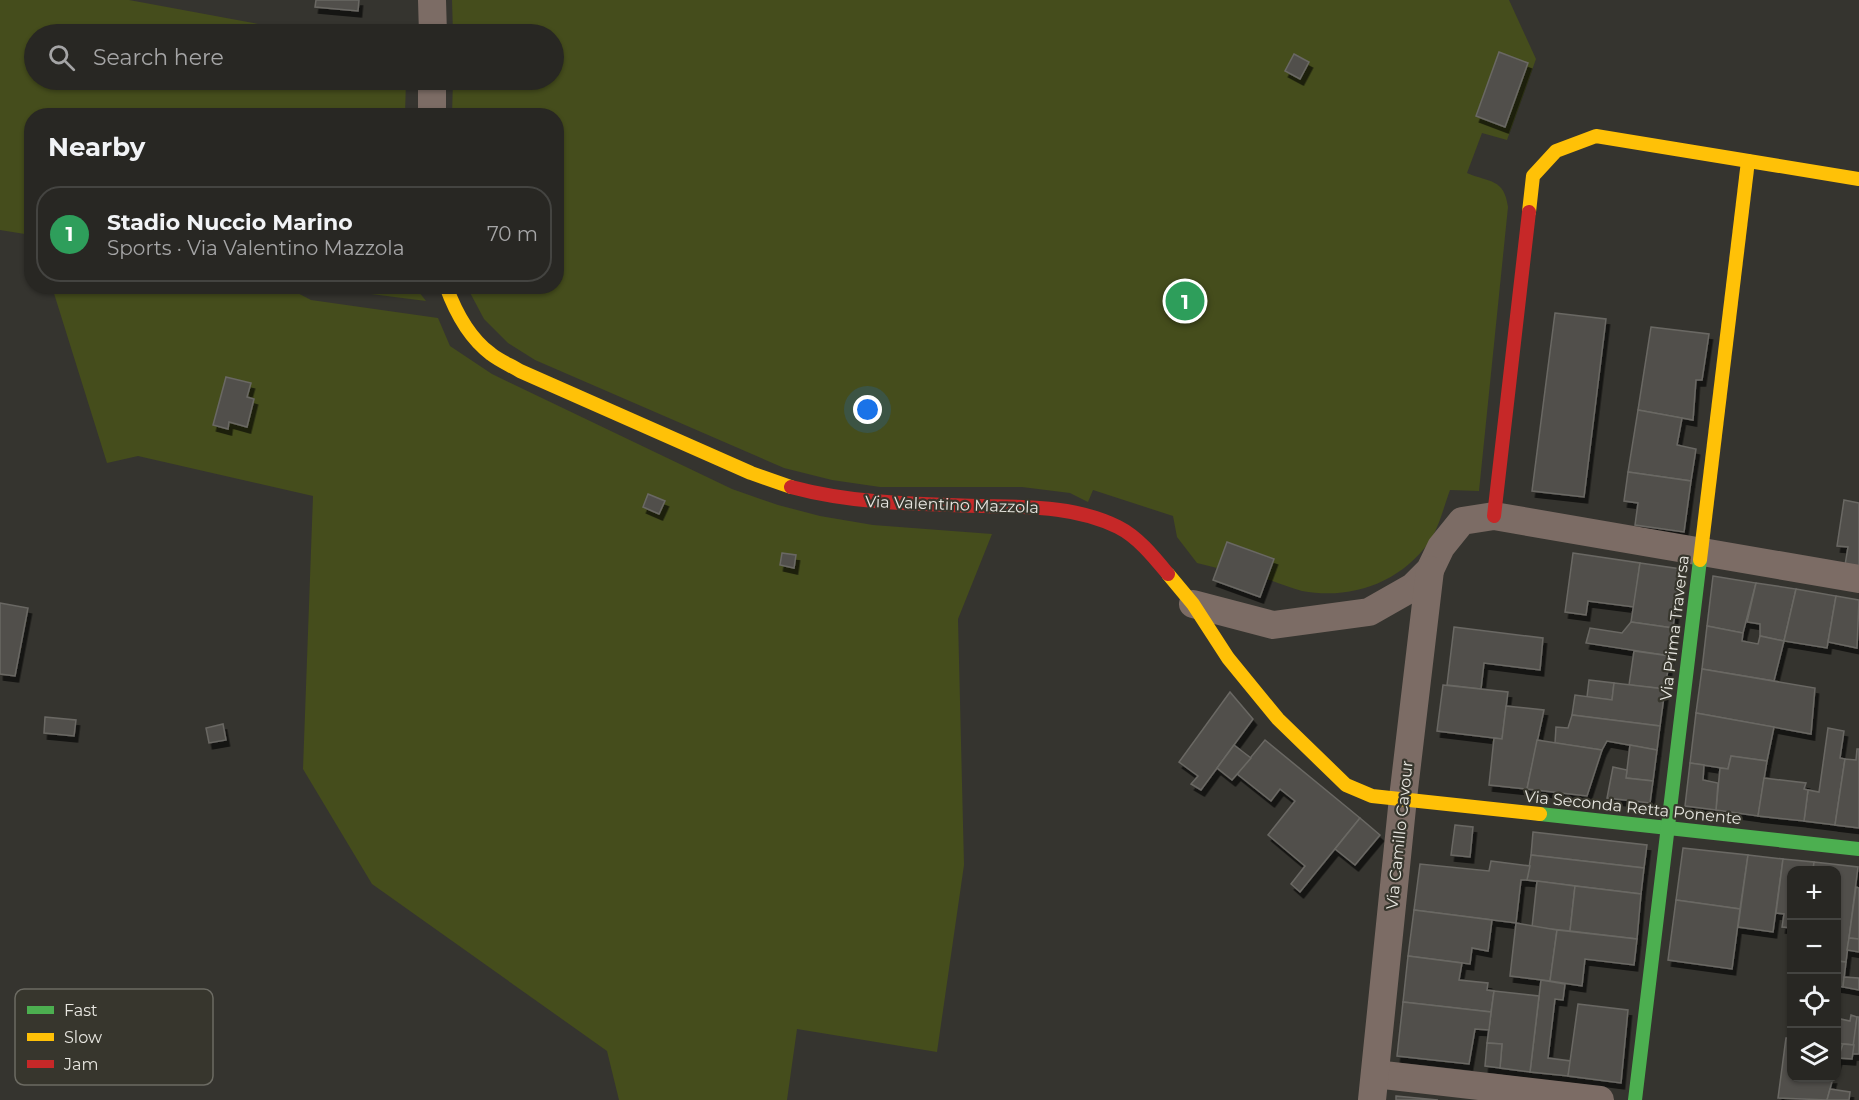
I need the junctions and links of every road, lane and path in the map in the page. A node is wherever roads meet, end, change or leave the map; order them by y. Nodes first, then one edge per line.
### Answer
1 (432, 0) edge
2 (433, 24) edge
3 (432, 90) edge
4 (432, 108) edge
5 (1748, 161) junction
6 (1859, 178) edge
7 (449, 294) edge
8 (1494, 516) junction
9 (1700, 552) junction
10 (1430, 570) junction
11 (1859, 579) edge
12 (1193, 604) junction
13 (1403, 798) junction
14 (1667, 828) junction
15 (1859, 849) edge
16 (1374, 1087) edge
17 (1600, 1100) edge
18 (1635, 1100) edge

1 - 2 street
3 - 4 street
5 - 6 street
5 - 8 street
5 - 9 street, Via Prima Traversa
7 - 12 street, Via Valentino Mazzola
8 - 9 street
8 - 10 street
9 - 11 street
9 - 14 street, Via Prima Traversa
10 - 12 street
10 - 13 street, Via Camillo Cavour
12 - 13 street, Via Valentino Mazzola
13 - 14 street, Via Seconda Retta Ponente
13 - 16 street, Via Camillo Cavour
14 - 15 street, Via Seconda Retta Ponente
14 - 18 street, Via Prima Traversa
16 - 17 street

